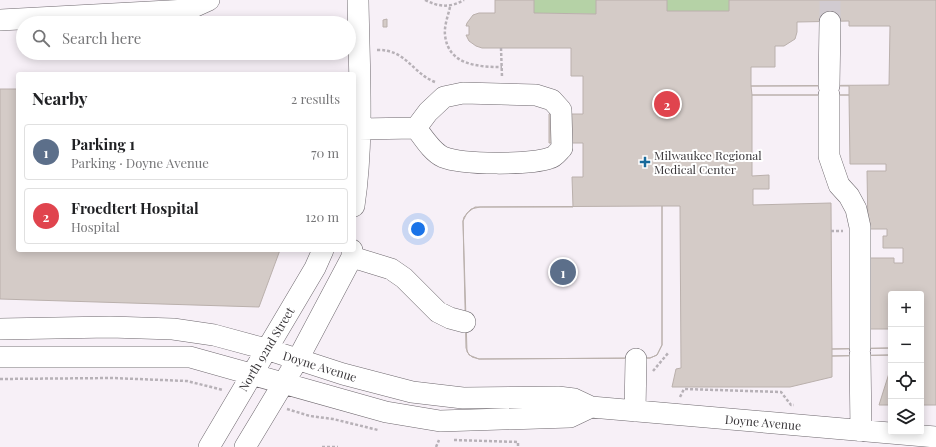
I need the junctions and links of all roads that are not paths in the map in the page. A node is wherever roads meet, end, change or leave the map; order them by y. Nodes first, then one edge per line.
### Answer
1 (209, 0) edge
2 (358, 0) edge
3 (75, 16) edge
4 (16, 19) edge
5 (0, 20) edge
6 (830, 22) tunnel mouth
7 (416, 128) junction
8 (359, 129) junction
9 (356, 156) edge
10 (322, 252) edge
11 (352, 254) edge
12 (465, 322) dead end
13 (2, 329) edge
14 (266, 349) junction
15 (2, 357) edge
16 (298, 359) junction
17 (641, 365) road end
18 (251, 374) junction
19 (284, 383) junction
20 (591, 407) junction
21 (635, 411) junction
22 (861, 430) junction
23 (936, 437) edge
24 (209, 447) edge
25 (245, 447) edge

1 - 3 street
2 - 8 street
4 - 5 street
6 - 22 street
7 - 7 street
7 - 8 street
8 - 9 street
10 - 14 street, North 92nd Street
11 - 12 street
11 - 16 street
13 - 14 street, Doyne Avenue
13 - 15 street
14 - 16 street, Doyne Avenue
14 - 18 street, North 92nd Street
15 - 18 street
16 - 19 street
16 - 20 street, Doyne Avenue
17 - 21 street
18 - 19 street
18 - 24 street, North 92nd Street
19 - 20 street
19 - 25 street
20 - 21 street, Doyne Avenue
21 - 22 street, Doyne Avenue
22 - 23 street, Doyne Avenue

